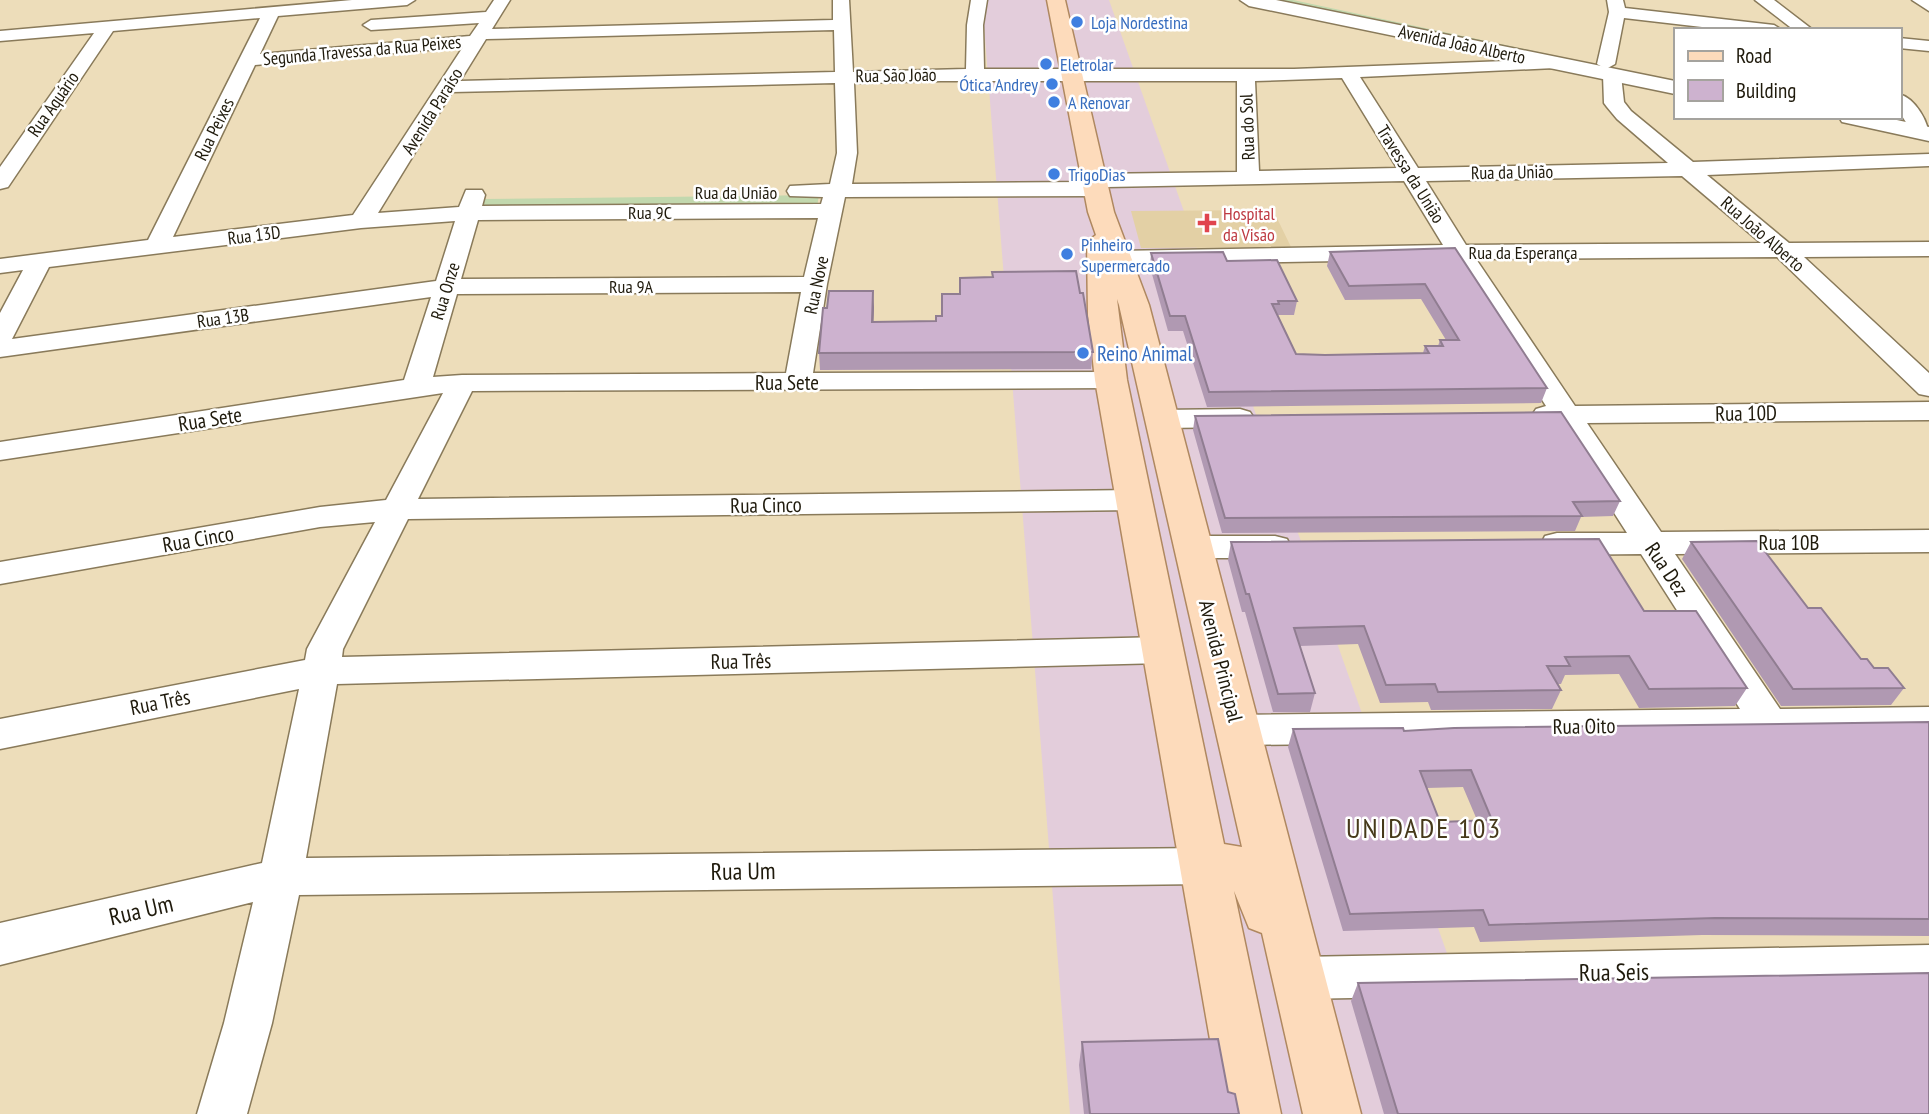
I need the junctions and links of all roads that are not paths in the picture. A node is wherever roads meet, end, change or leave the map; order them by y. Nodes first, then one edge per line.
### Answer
1 (407, 0) edge
2 (502, 0) edge
3 (841, 0) edge
4 (979, 0) edge
5 (1056, 0) edge
6 (1249, 0) edge
7 (1308, 0) edge
8 (1763, 0) edge
9 (1920, 0) edge
10 (1612, 3) edge
11 (1929, 6) edge
12 (272, 11) junction
13 (491, 17) junction
14 (103, 19) junction
15 (841, 25) junction
16 (354, 27) dead end
17 (1762, 28) edge
18 (1802, 28) edge
19 (0, 33) edge
20 (478, 38) junction
21 (1901, 43) edge
22 (1929, 46) edge
23 (248, 60) junction
24 (1555, 63) junction
25 (1609, 70) junction
26 (1072, 74) junction
27 (1349, 74) junction
28 (975, 75) junction
29 (842, 76) junction
30 (1246, 76) junction
31 (1674, 79) edge
32 (446, 87) junction
33 (1674, 88) edge
34 (1901, 102) edge
35 (1859, 120) edge
36 (1925, 134) edge
37 (1929, 160) edge
38 (1688, 169) junction
39 (1412, 174) junction
40 (1248, 177) junction
41 (0, 182) edge
42 (1097, 194) junction
43 (376, 199) junction
44 (836, 201) junction
45 (471, 204) junction
46 (361, 221) junction
47 (157, 247) junction
48 (1929, 249) edge
49 (1783, 250) junction
50 (1458, 252) junction
51 (1117, 258) junction
52 (40, 261) junction
53 (0, 266) edge
54 (815, 284) junction
55 (446, 287) junction
56 (0, 338) edge
57 (0, 349) edge
58 (1111, 380) junction
59 (798, 382) junction
60 (462, 383) junction
61 (416, 387) junction
62 (1929, 388) edge
63 (1929, 411) edge
64 (1564, 414) junction
65 (1522, 415) edge
66 (1273, 417) edge
67 (1162, 419) junction
68 (0, 452) edge
69 (1134, 500) junction
70 (397, 509) junction
71 (1929, 541) edge
72 (1650, 544) junction
73 (1525, 545) edge
74 (1304, 546) edge
75 (1194, 547) junction
76 (0, 573) edge
77 (1163, 650) junction
78 (320, 671) junction
79 (1929, 722) edge
80 (1770, 724) junction
81 (1238, 730) junction
82 (0, 734) edge
83 (1204, 866) junction
84 (281, 877) junction
85 (0, 944) edge
86 (1929, 966) edge
87 (1299, 978) junction
88 (1315, 1045) junction
89 (222, 1114) edge
90 (1252, 1114) edge
91 (1332, 1114) edge

1 - 12 street
2 - 13 street, Avenida Paraíso
3 - 15 street, Rua Nove
4 - 28 street
5 - 26 main road, Avenida Principal
6 - 24 street, Avenida João Alberto
7 - 25 street, Avenida João Alberto
8 - 18 street
9 - 11 street
10 - 17 street
10 - 25 street
12 - 14 street
12 - 23 street, Rua Peixes
13 - 16 street
13 - 20 street, Avenida Paraíso
14 - 19 street
14 - 41 street, Rua Aquário
15 - 20 street, Segunda Travessa da Rua Peixes
15 - 29 street, Rua Nove
20 - 23 street, Segunda Travessa da Rua Peixes
20 - 32 street, Avenida Paraíso
21 - 22 street
23 - 47 street, Rua Peixes
24 - 25 street, Avenida João Alberto
24 - 27 street, Rua São João
25 - 31 street, Avenida João Alberto
25 - 33 street, Avenida João Alberto
25 - 38 street, Rua João Alberto
26 - 28 street, Rua São João
26 - 30 street, Rua São João
26 - 42 main road, Avenida Principal
27 - 30 street, Rua São João
27 - 39 street, Travessa da União
28 - 29 street, Rua São João
29 - 32 street, Rua São João
29 - 44 street, Rua Nove
30 - 40 street, Rua do Sol
32 - 43 street, Avenida Paraíso
34 - 36 street
35 - 36 street
37 - 38 street, Rua da União
38 - 39 street, Rua da União
38 - 49 street, Rua João Alberto
39 - 40 street, Rua da União
39 - 50 street, Travessa da União
40 - 42 street, Rua da União
42 - 44 street, Rua da União
42 - 51 main road, Avenida Principal
42 - 58 main road, Avenida Principal
43 - 45 street
43 - 46 street, Avenida Paraíso
44 - 45 street, Rua 9C
44 - 54 street, Rua Nove
45 - 46 street, Rua 13D
45 - 55 street, Rua Onze
46 - 47 street, Rua 13D
47 - 52 street, Rua 13D
48 - 49 street, Rua da Esperança
49 - 50 street, Rua da Esperança
49 - 62 street, Rua João Alberto
50 - 51 street, Rua da Esperança
50 - 64 street, Travessa da União
51 - 67 main road, Avenida Principal
52 - 53 street, Rua 13D
52 - 56 street
54 - 55 street, Rua 9A
54 - 59 street, Rua Nove
55 - 57 street, Rua 13B
55 - 61 street, Rua Onze
58 - 59 street, Rua Sete
58 - 69 main road, Avenida Principal
59 - 60 street, Rua Sete
60 - 61 street, Rua Sete
60 - 70 street
61 - 68 street, Rua Sete
63 - 64 street, Rua 10D
64 - 65 street, Rua 10D
64 - 72 street, Rua Dez
66 - 67 street
67 - 75 main road, Avenida Principal
69 - 70 street, Rua Cinco
69 - 77 main road, Avenida Principal
70 - 76 street, Rua Cinco
70 - 78 street
71 - 72 street, Rua 10B
72 - 73 street, Rua 10B
72 - 80 street, Rua Dez
74 - 75 street
75 - 81 main road, Avenida Principal
77 - 78 street, Rua Três
77 - 83 main road, Avenida Principal
78 - 82 street, Rua Três
78 - 84 street
79 - 80 street, Rua Oito
80 - 81 street, Rua Oito
81 - 87 main road, Avenida Principal
83 - 84 street, Rua Um
83 - 88 main road
83 - 90 main road, Avenida Principal
84 - 85 street, Rua Um
84 - 89 street
86 - 87 street, Rua Seis
87 - 88 main road, Avenida Principal
88 - 91 main road, Avenida Principal

